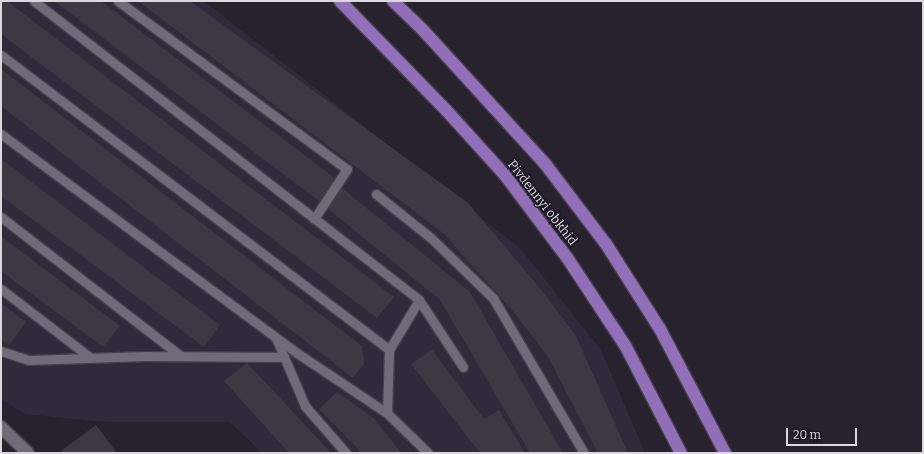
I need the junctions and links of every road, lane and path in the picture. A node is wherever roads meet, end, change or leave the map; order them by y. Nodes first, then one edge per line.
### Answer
1 (34, 1) edge
2 (118, 1) edge
3 (340, 1) edge
4 (393, 1) edge
5 (1, 56) edge
6 (1, 134) edge
7 (376, 194) dead end
8 (1, 217) edge
9 (314, 219) junction
10 (1, 289) edge
11 (419, 300) junction
12 (276, 338) junction
13 (389, 350) junction
14 (1, 351) edge
15 (181, 356) junction
16 (284, 357) junction
17 (91, 358) junction
18 (463, 368) dead end
19 (387, 413) junction
20 (1, 427) edge
21 (28, 453) edge
22 (346, 453) edge
23 (428, 453) edge
24 (584, 453) edge
25 (681, 453) edge
26 (725, 453) edge

1 - 9 lane
2 - 9 lane
3 - 25 main road, Pivdennyi obkhid
4 - 26 main road, Pivdennyi obkhid
5 - 13 lane
6 - 12 lane
7 - 24 lane
8 - 15 lane
9 - 11 lane
10 - 17 lane
11 - 13 lane
11 - 18 lane
12 - 16 lane
12 - 19 lane
13 - 19 lane
14 - 17 lane
15 - 16 lane
15 - 17 lane
16 - 22 lane
19 - 23 lane
20 - 21 street

